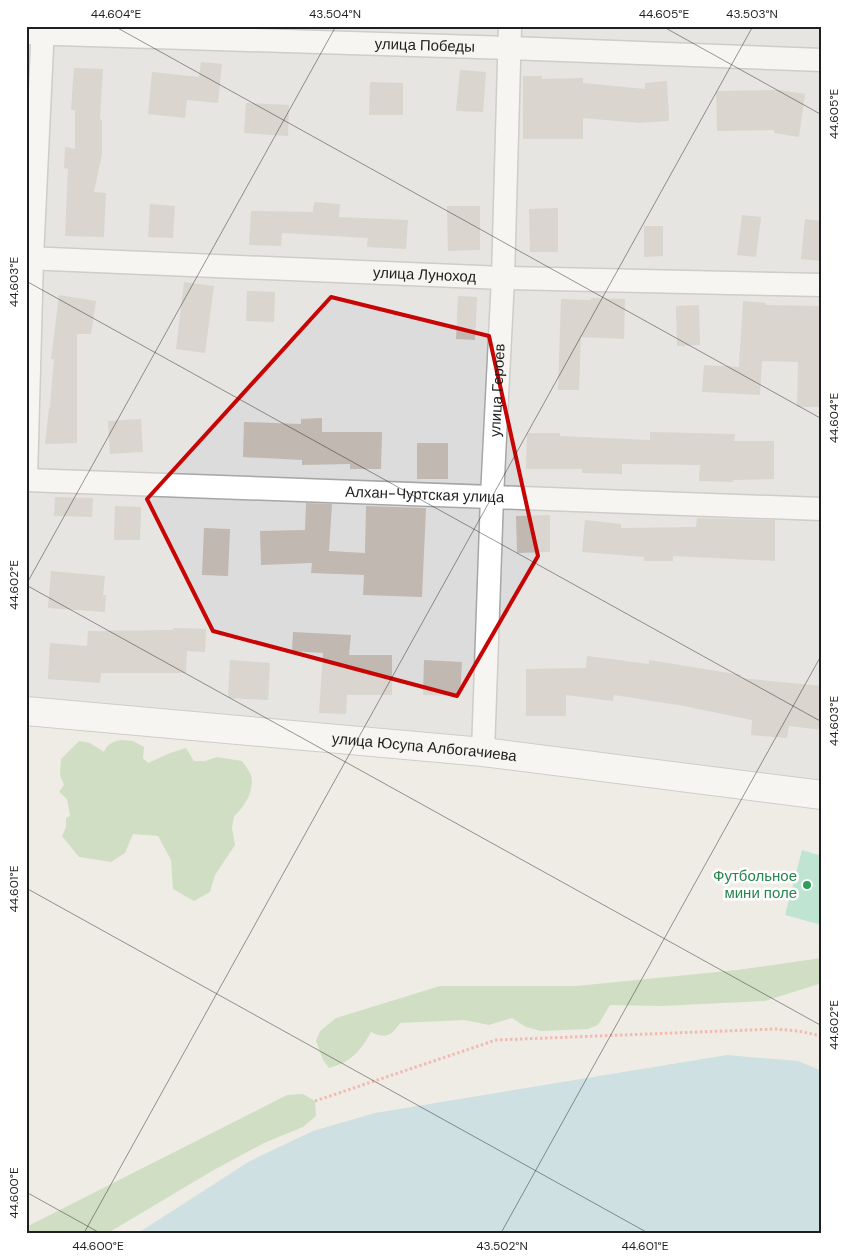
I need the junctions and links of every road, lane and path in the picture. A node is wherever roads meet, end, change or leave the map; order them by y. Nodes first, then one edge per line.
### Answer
1 (38, 31) edge
2 (510, 37) edge
3 (822, 60) edge
4 (29, 258) edge
5 (504, 278) junction
6 (822, 285) edge
7 (26, 479) edge
8 (492, 497) junction
9 (822, 509) edge
10 (26, 711) edge
11 (483, 752) junction
12 (822, 796) edge
13 (822, 1036) edge
14 (315, 1101) dead end

1 - 2 street, улица Победы
1 - 4 street
2 - 3 street, улица Победы
2 - 5 street, улица Героев
4 - 5 street, улица Луноход
4 - 7 street
5 - 6 street, улица Луноход
5 - 8 street, улица Героев
7 - 8 street, Алхан-Чуртская улица
8 - 9 street, Алхан-Чуртская улица
8 - 11 street, улица Героев
10 - 11 street, улица Юсупа Албогачиева
11 - 12 street, улица Юсупа Албогачиева
13 - 14 path

